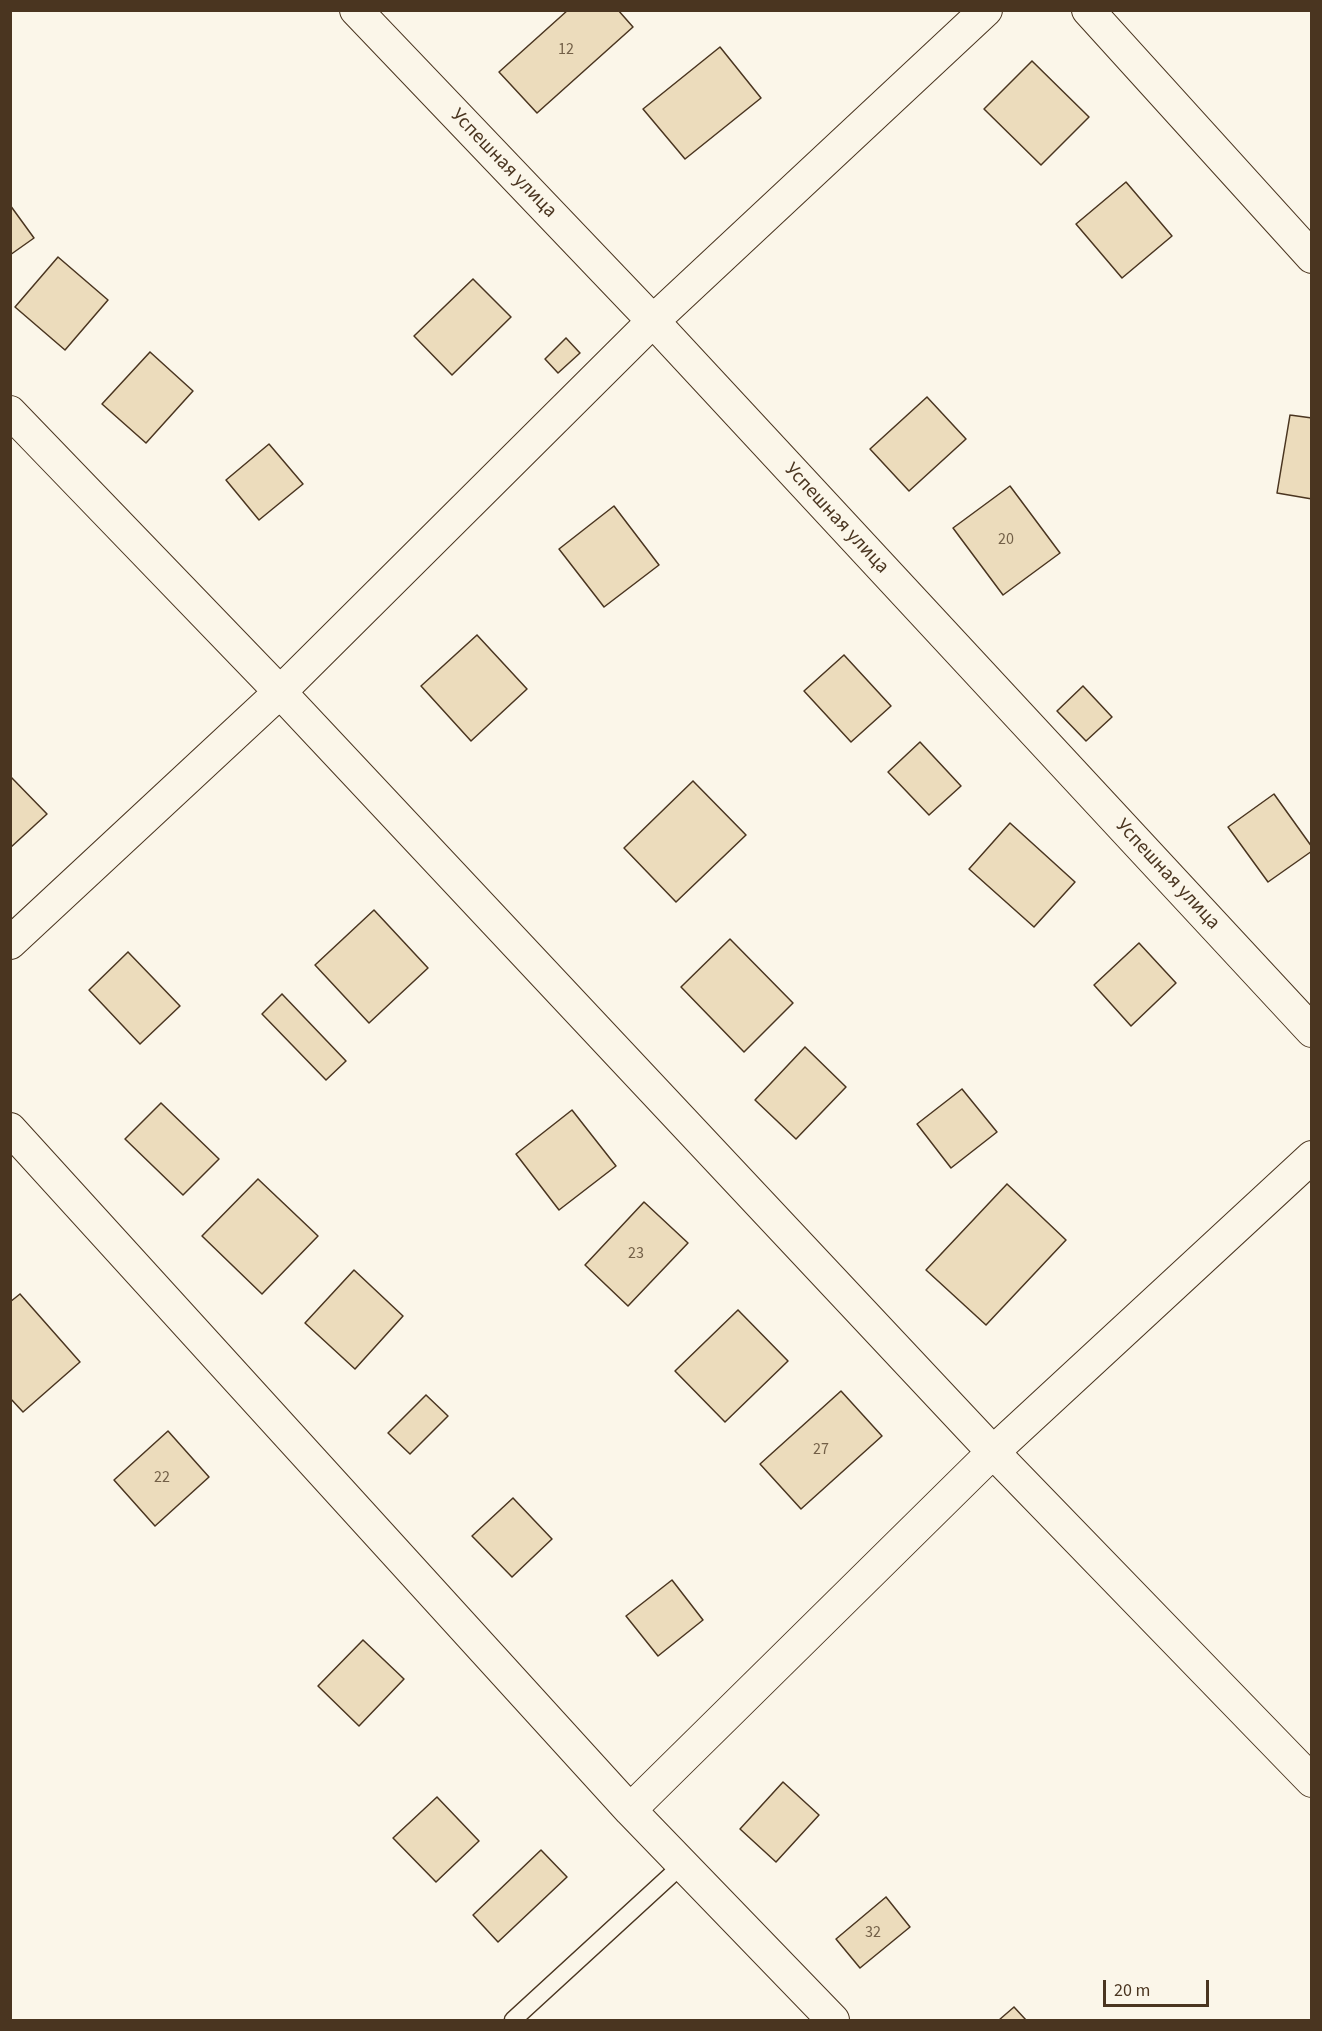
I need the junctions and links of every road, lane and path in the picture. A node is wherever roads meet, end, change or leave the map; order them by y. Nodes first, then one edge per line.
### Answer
1 (356, 10) edge
2 (986, 10) edge
3 (1088, 10) edge
4 (1311, 257) edge
5 (653, 321) junction
6 (10, 412) edge
7 (280, 692) junction
8 (10, 943) edge
9 (1311, 1031) edge
10 (10, 1129) edge
11 (1311, 1157) edge
12 (993, 1452) junction
13 (1311, 1781) edge
14 (630, 1810) junction
15 (682, 1865) junction
16 (513, 2020) edge
17 (833, 2020) edge

1 - 5 street, Успешная улица
2 - 5 street
3 - 4 street
5 - 7 street
5 - 9 street, Успешная улица
6 - 7 street
7 - 8 street
7 - 12 street
10 - 14 street
11 - 12 street
12 - 13 street
12 - 14 street
14 - 15 street
15 - 16 lane
15 - 17 street

